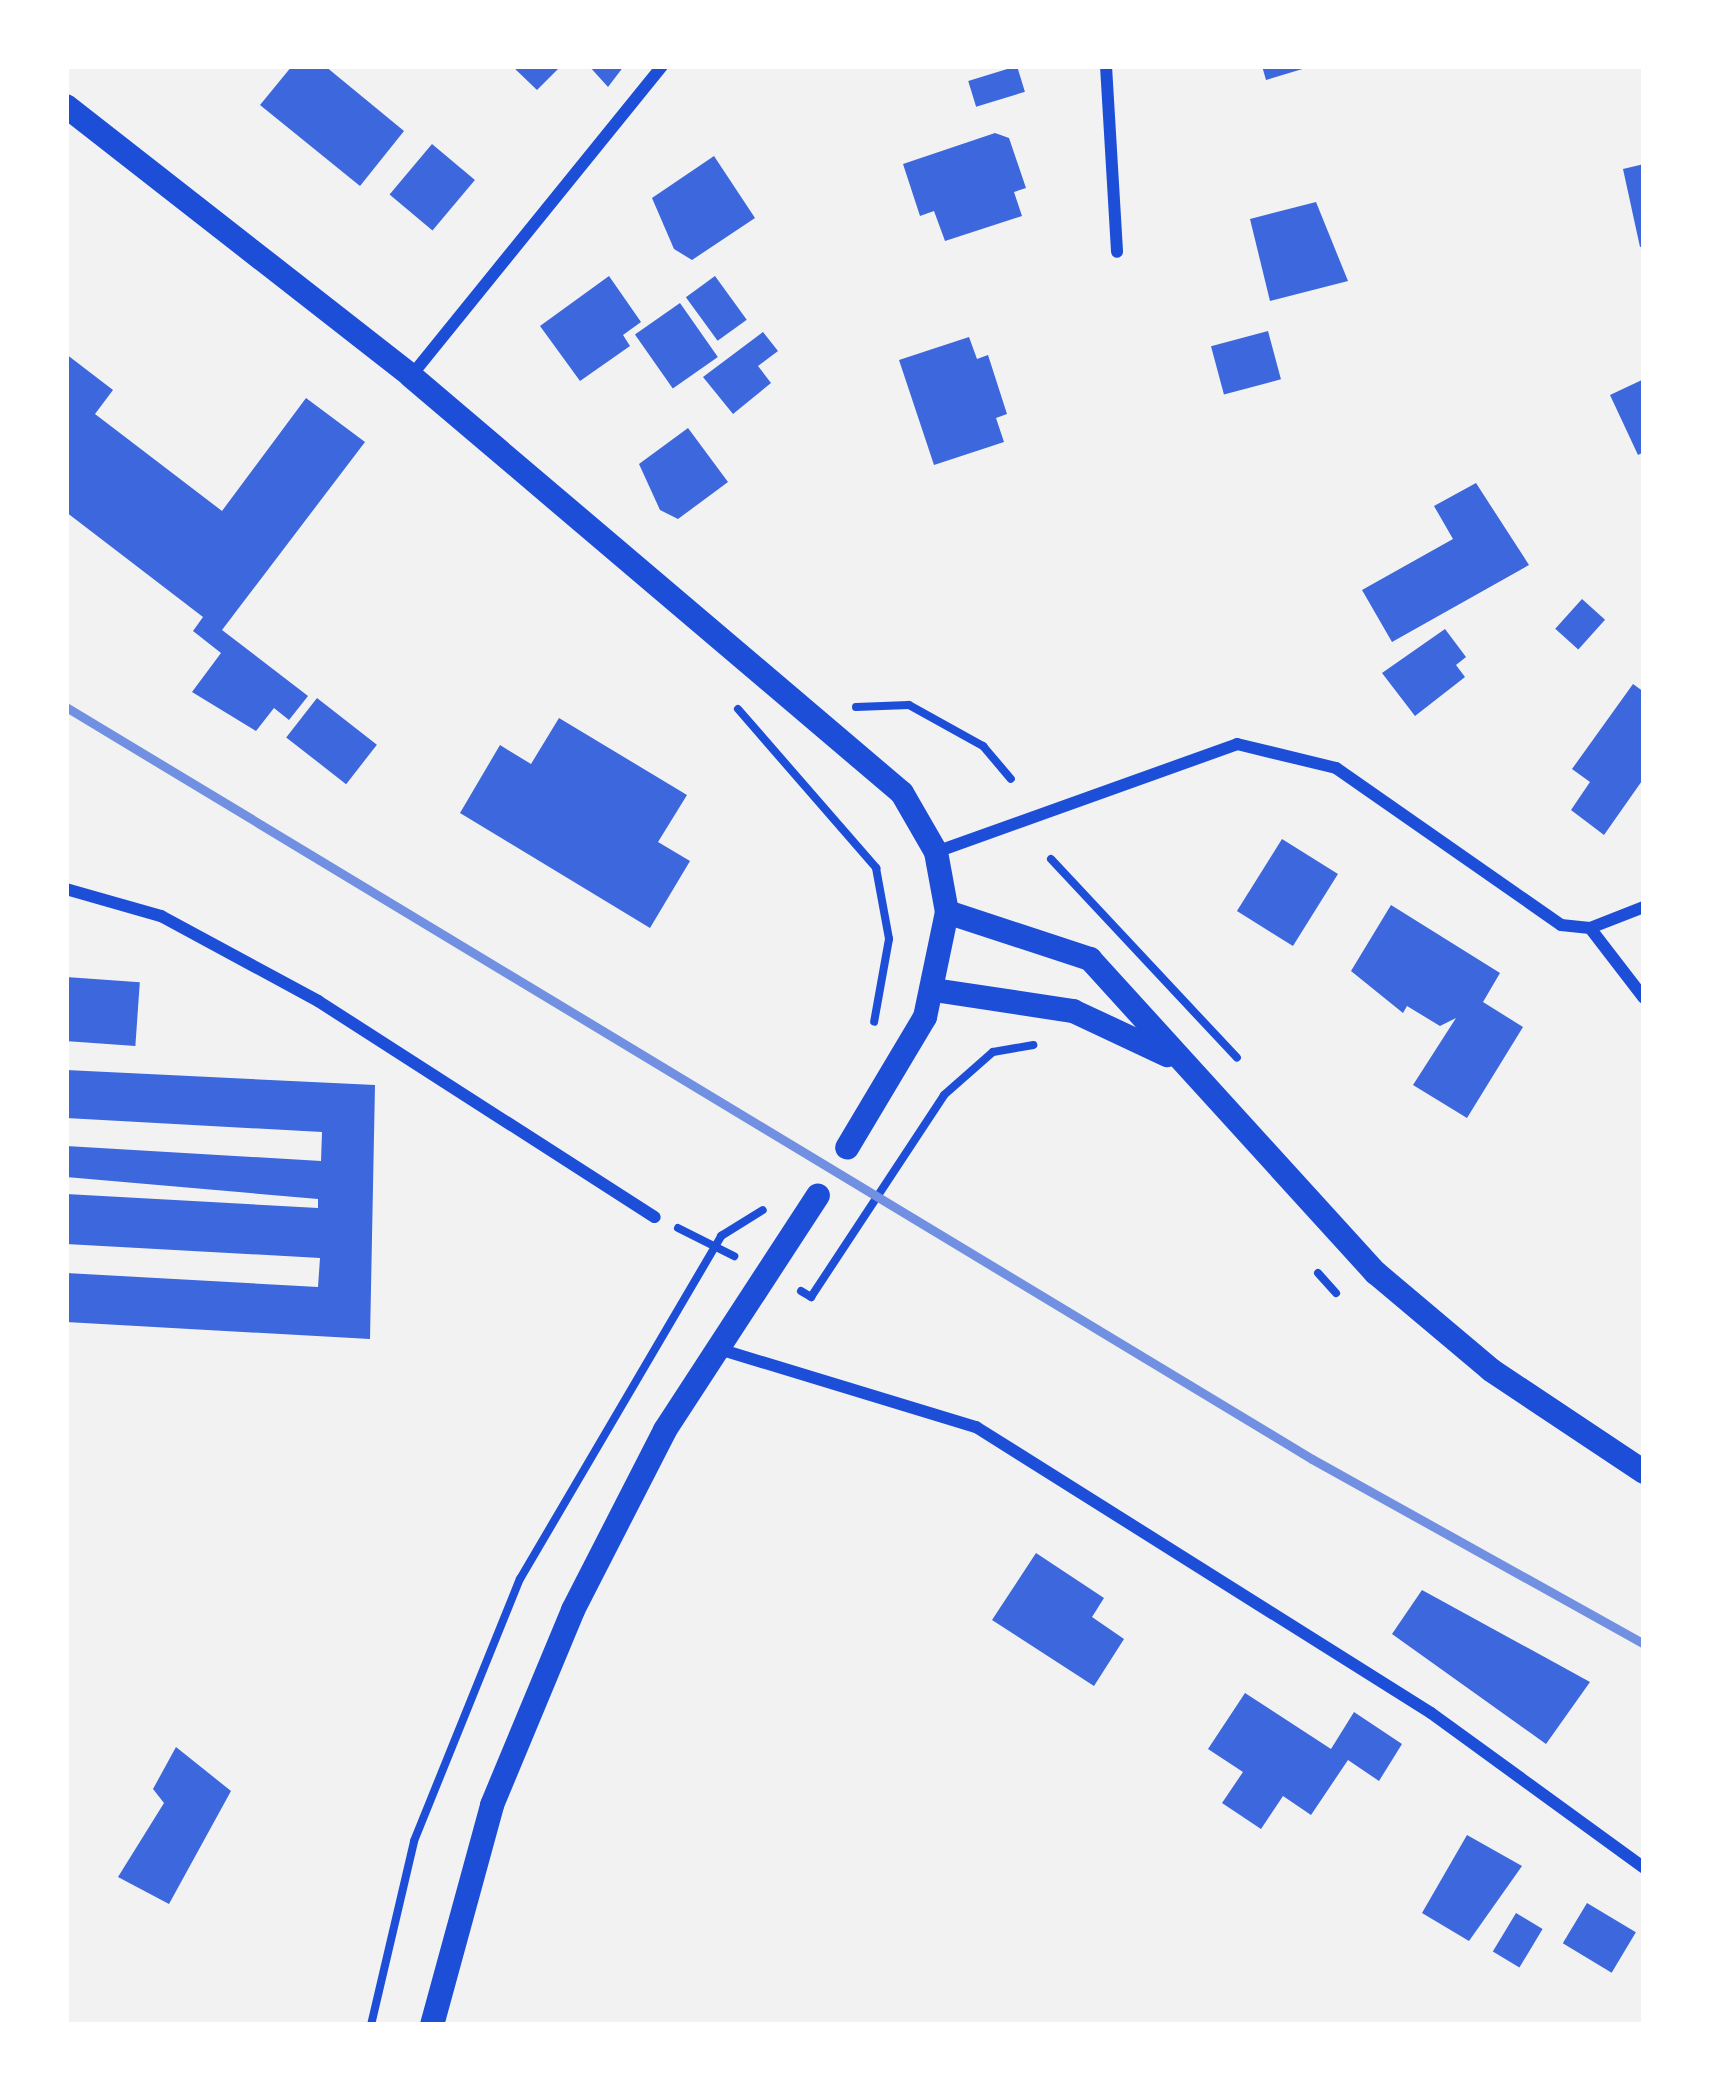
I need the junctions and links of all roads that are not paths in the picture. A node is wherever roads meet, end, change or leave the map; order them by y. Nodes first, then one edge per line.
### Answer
1 (662, 66) edge
2 (1106, 66) edge
3 (66, 106) edge
4 (1118, 253) dead end
5 (411, 376) junction
6 (936, 852) junction
7 (66, 890) edge
8 (1644, 907) edge
9 (947, 912) junction
10 (1589, 928) junction
11 (934, 990) junction
12 (1644, 998) edge
13 (1175, 1058) junction
14 (848, 1148) dead end
15 (818, 1195) dead end
16 (655, 1217) road end
17 (719, 1349) junction
18 (1644, 1472) edge
19 (1644, 1868) edge
20 (432, 2025) edge

1 - 5 street
2 - 4 street
3 - 5 main road
5 - 6 main road
6 - 9 main road
6 - 10 street
7 - 16 street
8 - 10 street
9 - 11 main road
9 - 13 main road
10 - 12 street
11 - 13 main road
11 - 14 main road
13 - 18 main road
15 - 17 main road
17 - 19 street
17 - 20 main road

